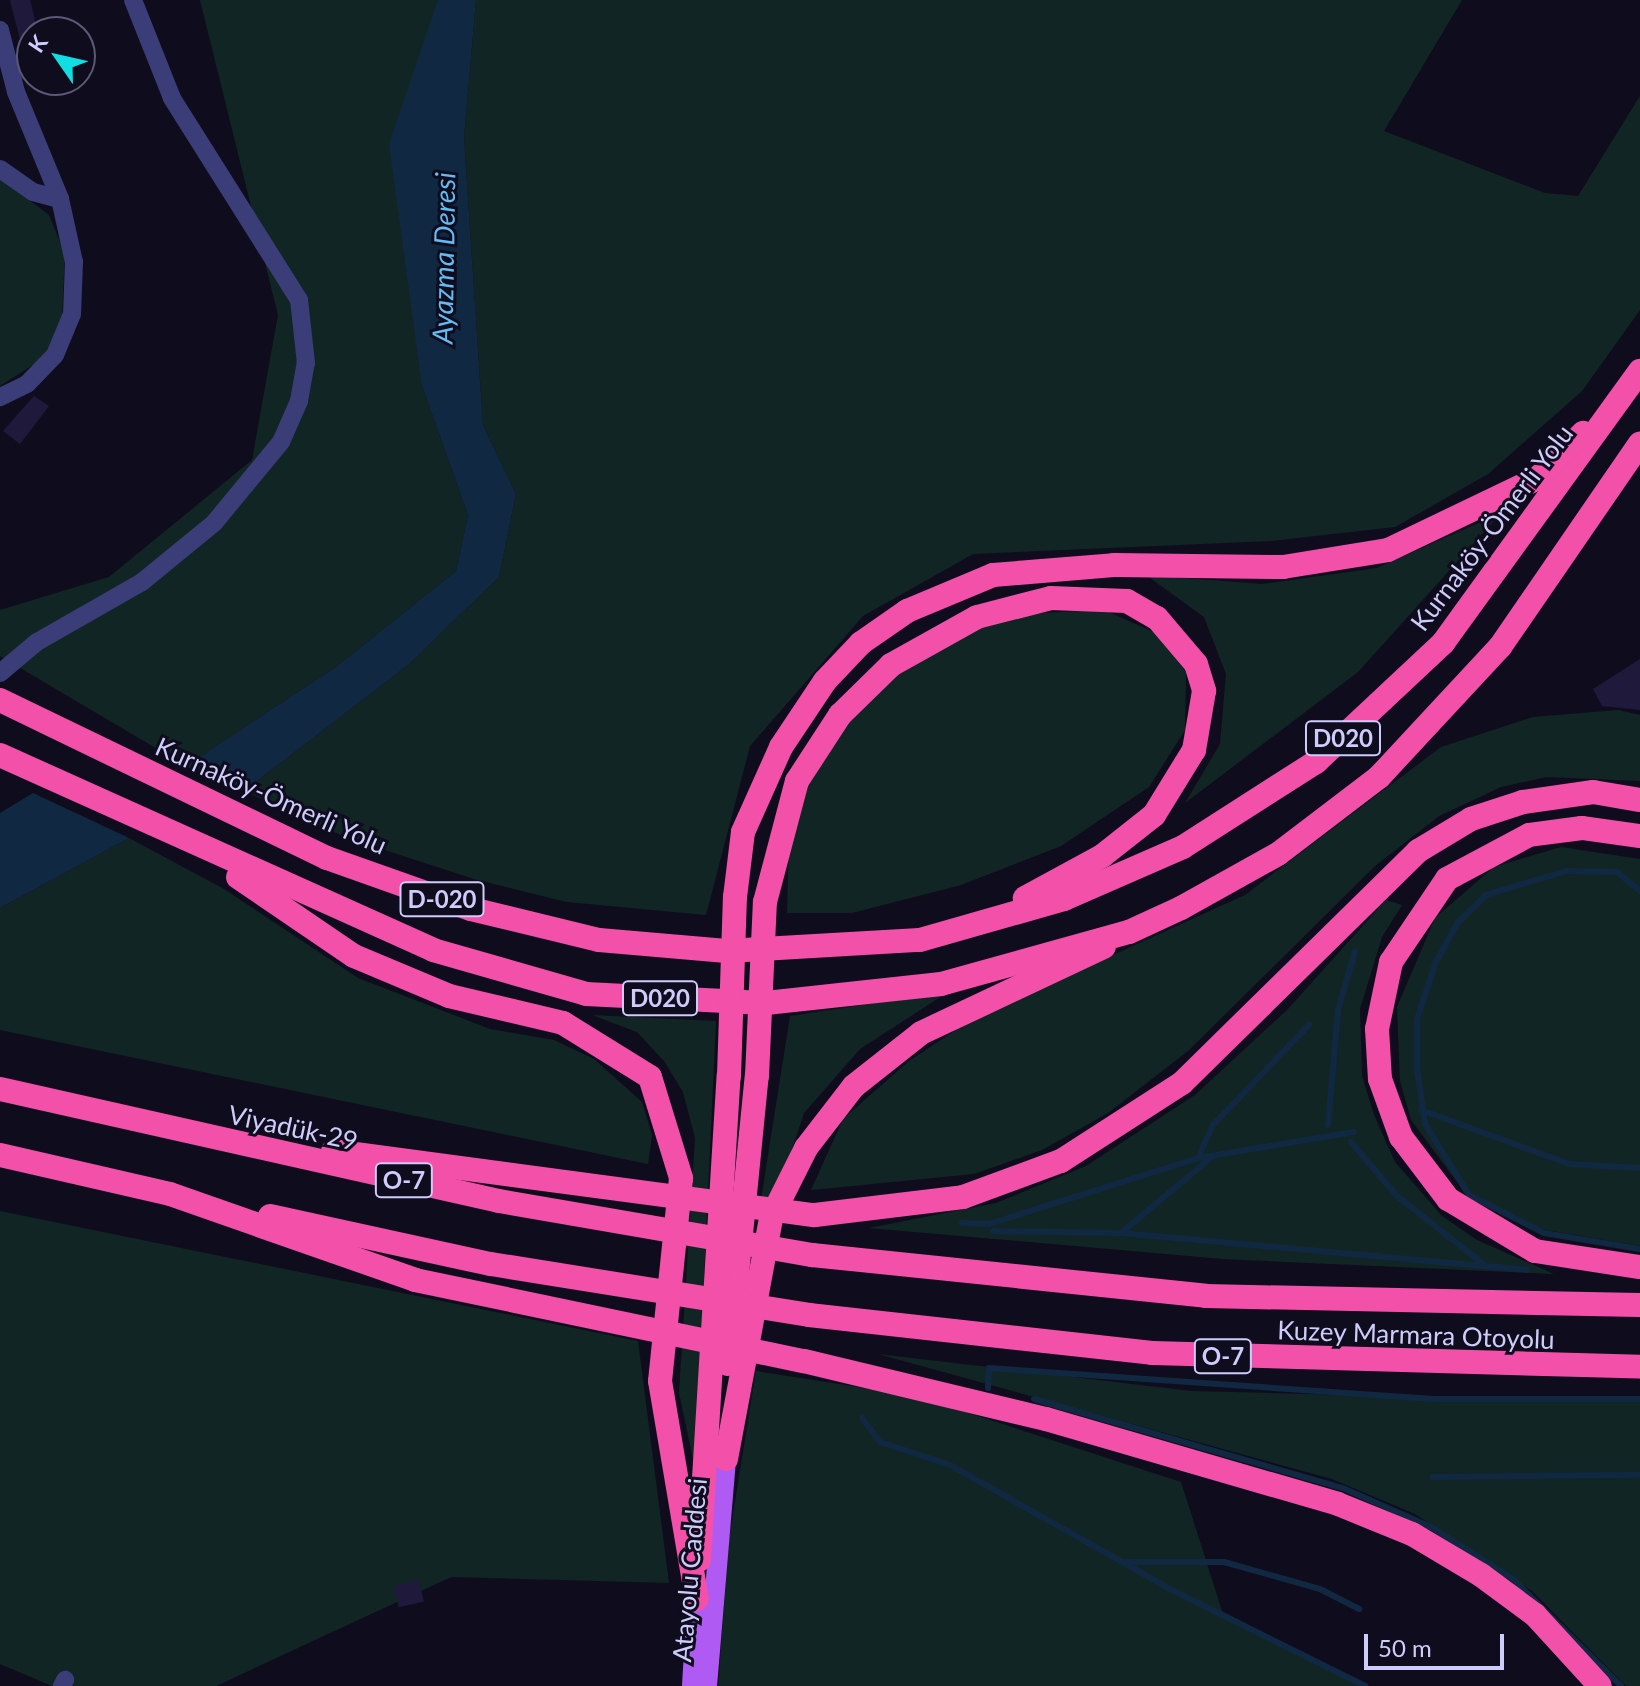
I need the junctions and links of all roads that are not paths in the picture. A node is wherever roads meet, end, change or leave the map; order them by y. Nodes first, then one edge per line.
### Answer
1 (133, 0) edge
2 (0, 30) edge
3 (0, 169) edge
4 (60, 199) junction
5 (1640, 363) edge
6 (1640, 371) edge
7 (0, 397) edge
8 (1640, 443) edge
9 (0, 673) edge
10 (0, 700) edge
11 (0, 755) edge
12 (1640, 800) edge
13 (1640, 836) edge
14 (208, 854) junction
15 (1129, 932) junction
16 (920, 940) junction
17 (0, 1089) edge
18 (188, 1134) junction
19 (0, 1155) edge
20 (170, 1194) junction
21 (812, 1255) joint
22 (1640, 1267) edge
23 (1640, 1305) edge
24 (1640, 1367) edge
25 (726, 1459) junction
26 (697, 1599) junction
27 (692, 1686) edge
28 (707, 1686) edge
29 (1600, 1686) edge

1 - 9 street
2 - 4 street
3 - 4 street
4 - 7 street
5 - 26 highway, bridge
6 - 16 highway, Kurnaköy-Ömerli Yolu / D020
8 - 15 highway, D020
10 - 16 highway, Kurnaköy-Ömerli Yolu / D-020
11 - 14 highway
12 - 18 highway, bridge
13 - 22 highway
14 - 15 highway, D020
14 - 26 highway
15 - 25 highway
16 - 25 highway, bridge
17 - 18 highway, Viyadük-29 / O-7, bridge
18 - 21 highway, Viyadük-29 / O-7, bridge
19 - 20 highway, O-7
20 - 24 highway, Kuzey Marmara Otoyolu / O-7, bridge
20 - 29 highway, bridge
21 - 23 highway, Kuzey Marmara Otoyolu / O-7
25 - 28 main road, Atayolu Caddesi
26 - 27 main road, Atayolu Caddesi

